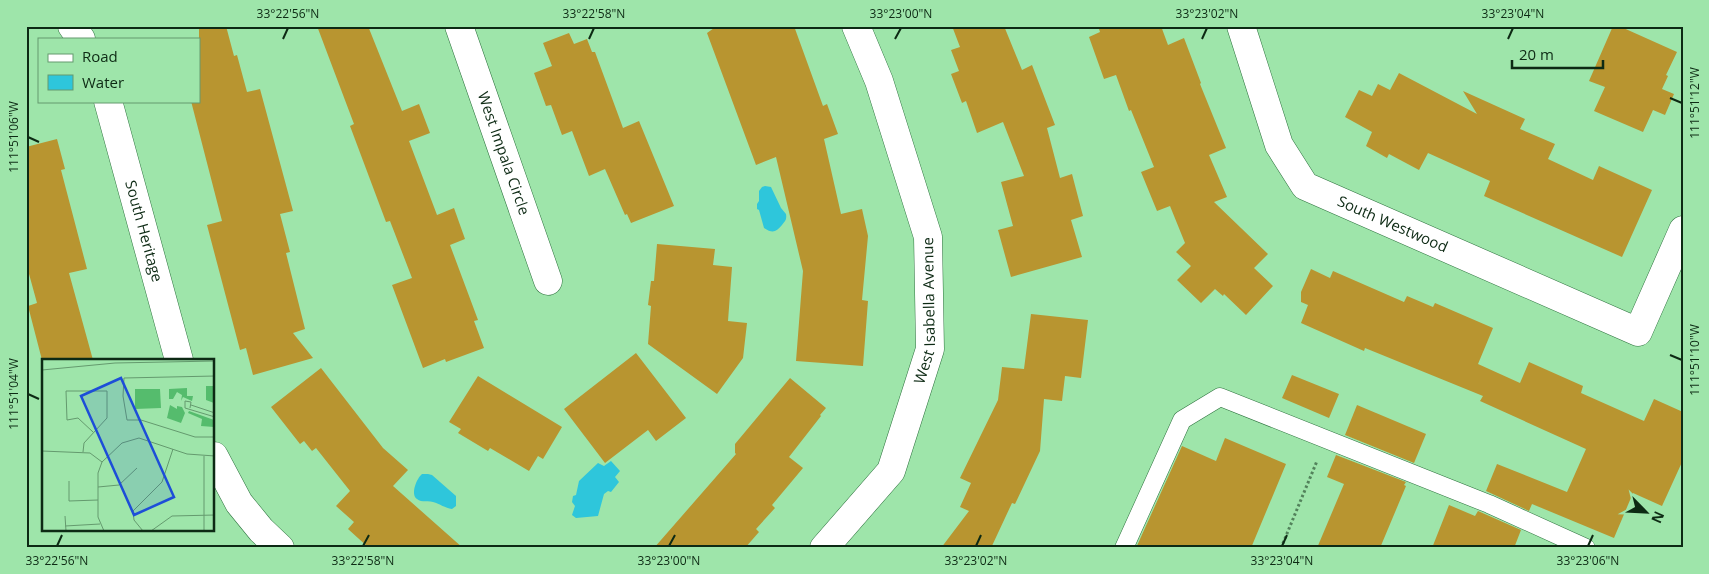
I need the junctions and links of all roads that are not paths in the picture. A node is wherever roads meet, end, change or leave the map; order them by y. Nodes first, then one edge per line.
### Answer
1 (72, 26) edge
2 (459, 26) edge
3 (856, 26) edge
4 (1241, 26) edge
5 (80, 38) edge
6 (108, 102) edge
7 (1683, 230) edge
8 (548, 281) dead end
9 (179, 359) edge
10 (215, 458) edge
11 (280, 548) edge
12 (824, 548) edge
13 (1124, 548) edge
14 (1586, 548) edge

1 - 5 street
2 - 8 street, West Impala Circle
3 - 12 street, West Isabella Avenue
4 - 7 street, South Westwood
6 - 9 street, South Heritage
10 - 11 street
13 - 14 lane

